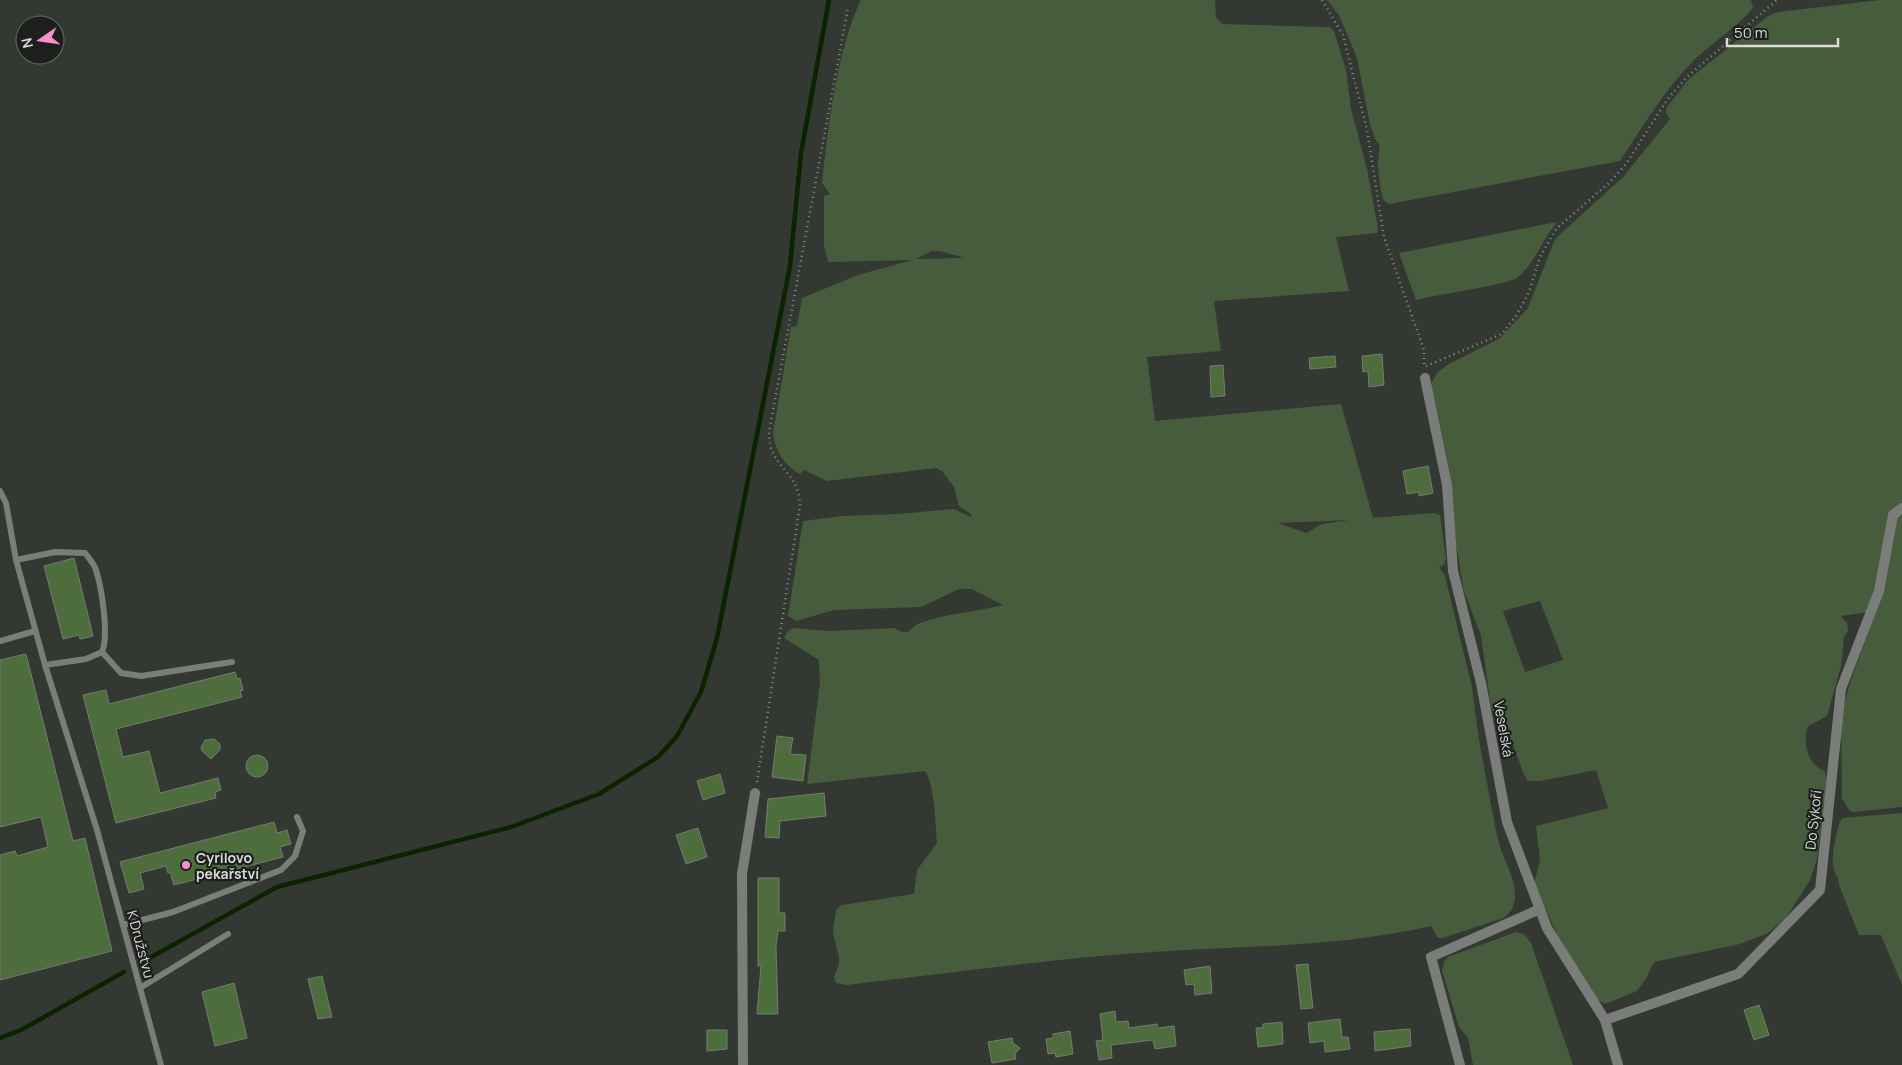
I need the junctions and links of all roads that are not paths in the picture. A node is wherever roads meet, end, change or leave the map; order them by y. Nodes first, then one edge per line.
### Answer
1 (1425, 378) road end
2 (0, 491) edge
3 (1902, 508) edge
4 (16, 560) junction
5 (36, 630) junction
6 (0, 640) edge
7 (102, 652) junction
8 (232, 662) dead end
9 (45, 665) junction
10 (755, 793) road end
11 (297, 817) dead end
12 (1540, 909) junction
13 (123, 925) junction
14 (228, 934) dead end
15 (140, 988) junction
16 (1605, 1020) junction
17 (161, 1065) edge
18 (743, 1065) edge
19 (1460, 1065) edge
20 (1618, 1065) edge

1 - 12 street, Veselská
2 - 4 lane, K Družstvu
3 - 16 street, Do Sýkoří
4 - 5 lane, K Družstvu
4 - 7 lane
5 - 6 lane
5 - 9 lane, K Družstvu
7 - 8 lane
7 - 9 lane
9 - 13 lane, K Družstvu
10 - 18 street
11 - 13 lane
12 - 16 street, Veselská
12 - 19 street
13 - 15 lane, K Družstvu
14 - 15 lane
15 - 17 lane, K Družstvu
16 - 20 street, Veselská

